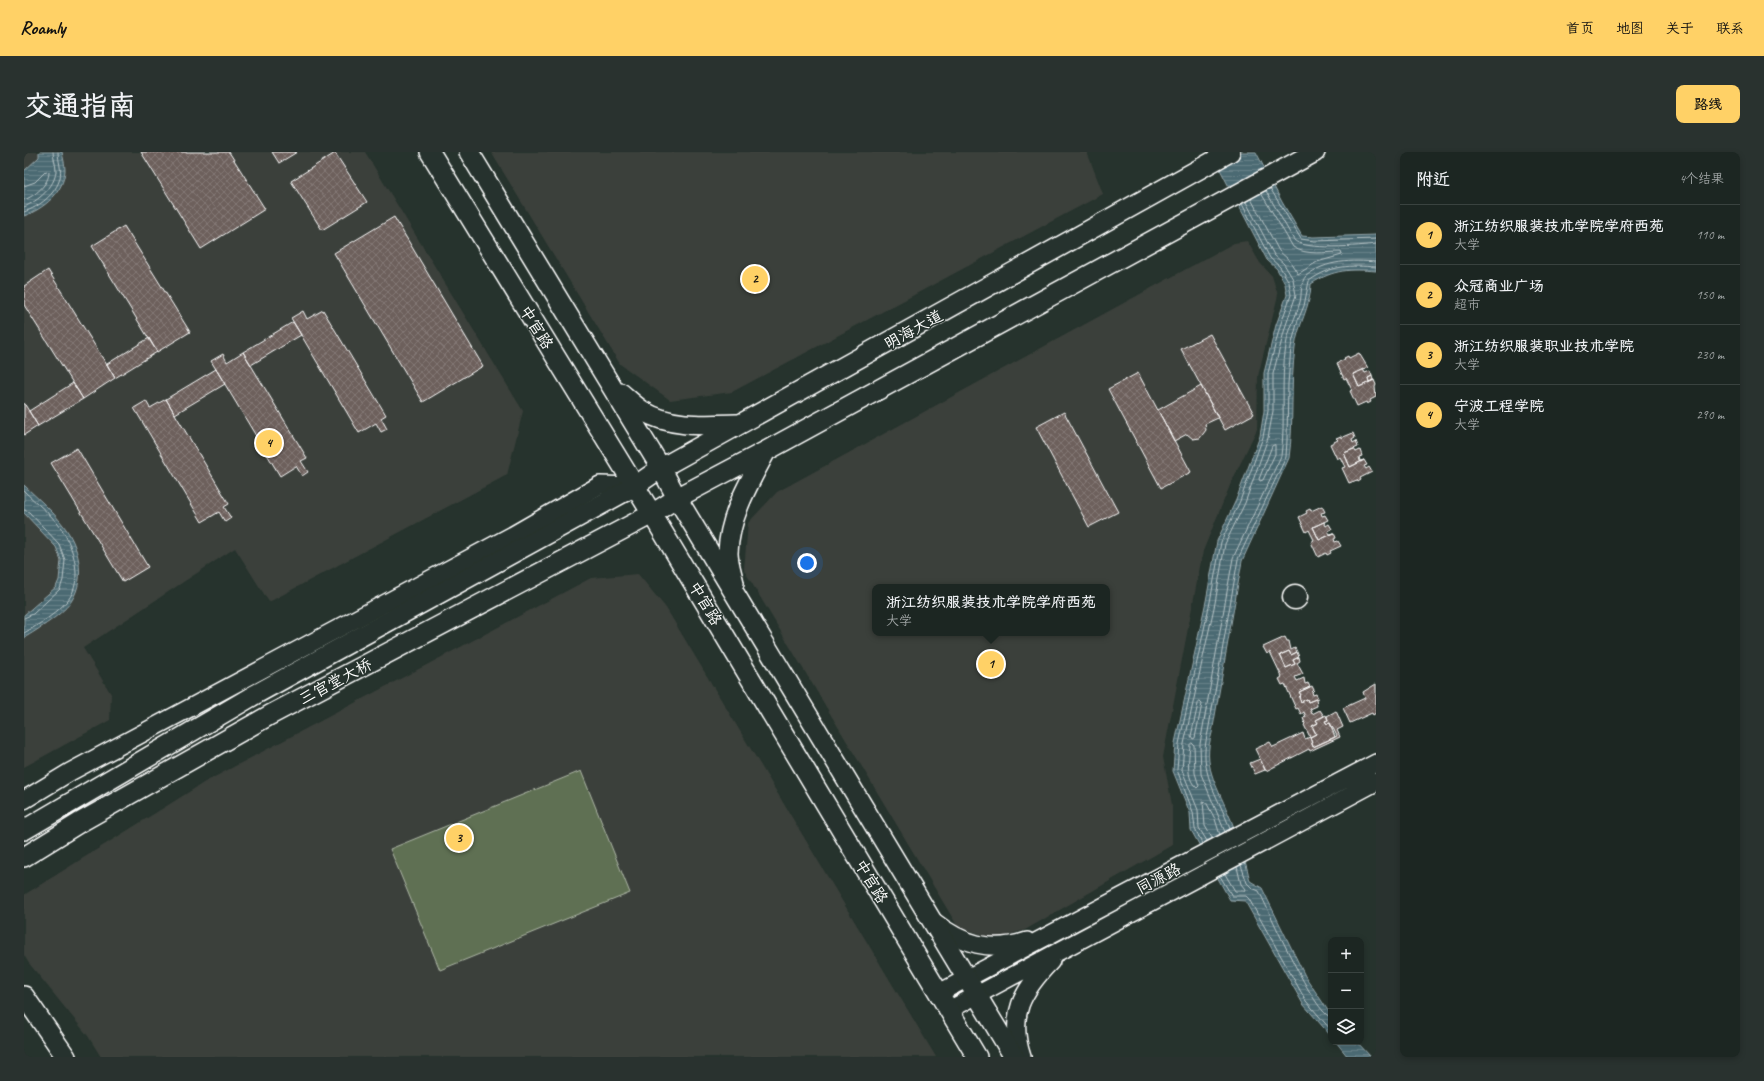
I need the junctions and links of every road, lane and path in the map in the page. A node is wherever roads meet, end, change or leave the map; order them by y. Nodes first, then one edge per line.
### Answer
1 (430, 152) edge
2 (469, 152) edge
3 (1230, 152) edge
4 (1315, 152) edge
5 (611, 386) junction
6 (743, 424) junction
7 (766, 452) junction
8 (661, 468) junction
9 (635, 486) junction
10 (677, 498) junction
11 (652, 514) junction
12 (736, 596) junction
13 (1376, 762) edge
14 (1376, 782) edge
15 (24, 800) edge
16 (24, 830) edge
17 (24, 857) edge
18 (930, 919) junction
19 (1054, 933) junction
20 (1064, 949) junction
21 (966, 979) junction
22 (939, 993) junction
23 (24, 996) edge
24 (976, 996) junction
25 (949, 1010) junction
26 (66, 1057) edge
27 (977, 1057) edge
28 (1014, 1057) edge
29 (1022, 1057) edge

1 - 9 main road, 中官路
2 - 5 main road, 中官路
3 - 6 main road, 明海大道
4 - 7 main road
5 - 6 main road
5 - 8 main road, 中官路
6 - 8 main road, 明海大道
7 - 10 main road
7 - 12 main road
8 - 9 main road, 明海大道
8 - 10 main road, 中官路
9 - 11 main road, 中官路
9 - 15 street
9 - 16 main road, 三官堂大桥
10 - 11 main road
10 - 12 main road, 中官路
11 - 17 main road, 三官堂大桥
11 - 22 main road, 中官路
12 - 18 main road, 中官路
13 - 19 street, 同源路
14 - 20 street, 同源路
18 - 19 street
18 - 21 main road, 中官路
19 - 21 street, 同源路
20 - 24 street, 同源路
20 - 29 street
21 - 22 street, 同源路
21 - 24 main road, 中官路
22 - 25 main road, 中官路
23 - 26 main road
24 - 25 street, 同源路
24 - 28 main road, 中官路
25 - 27 main road, 中官路

